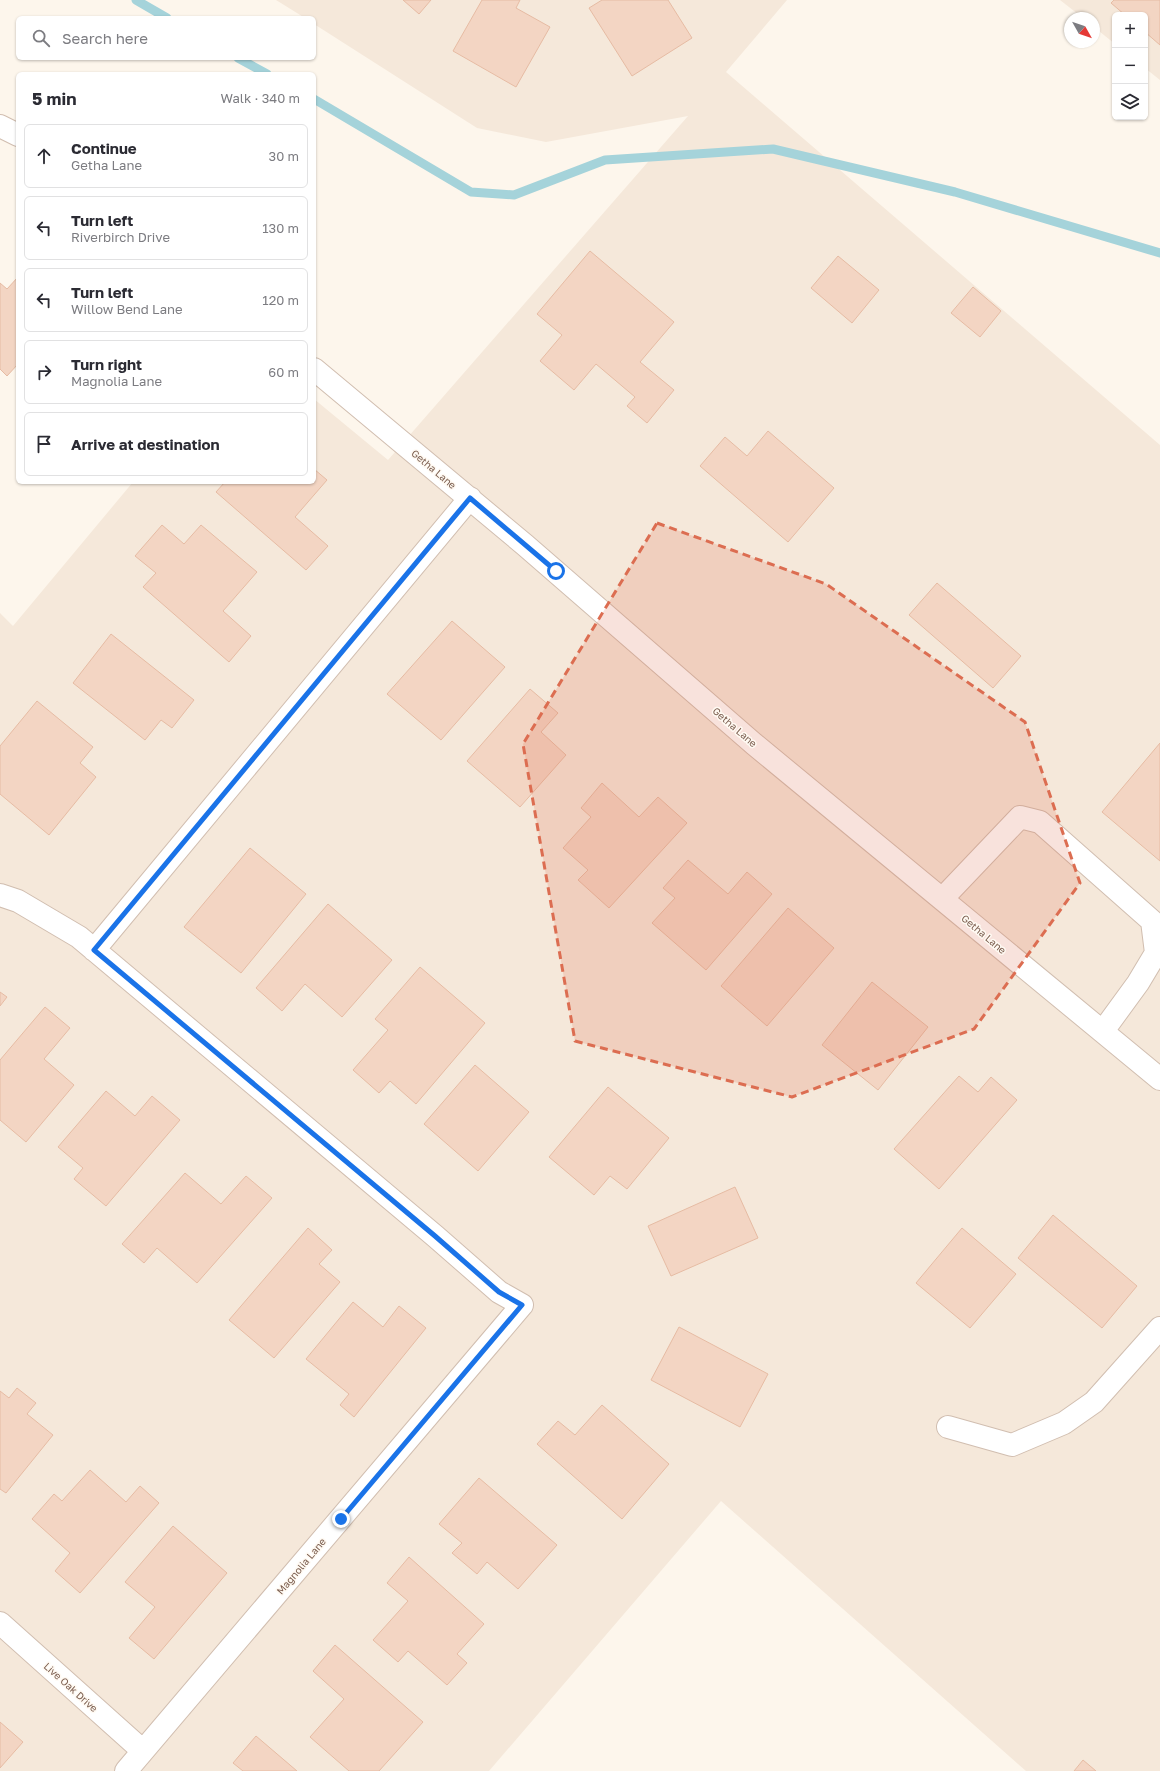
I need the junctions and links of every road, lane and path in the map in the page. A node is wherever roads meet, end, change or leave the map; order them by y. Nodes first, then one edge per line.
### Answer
1 (0, 126) edge
2 (16, 134) edge
3 (316, 371) edge
4 (470, 498) junction
5 (0, 894) edge
6 (942, 899) junction
7 (94, 950) junction
8 (1103, 1032) junction
9 (1160, 1079) edge
10 (1160, 1328) edge
11 (948, 1428) dead end
12 (0, 1623) edge
13 (143, 1751) junction
14 (126, 1771) edge

1 - 2 street
3 - 4 street, Getha Lane
4 - 6 street, Getha Lane
4 - 7 street
5 - 7 street
6 - 8 street, Getha Lane
6 - 8 street
7 - 13 street, Magnolia Lane
8 - 9 street, Getha Lane
10 - 11 street
12 - 13 street, Live Oak Drive
13 - 14 street, Magnolia Lane

